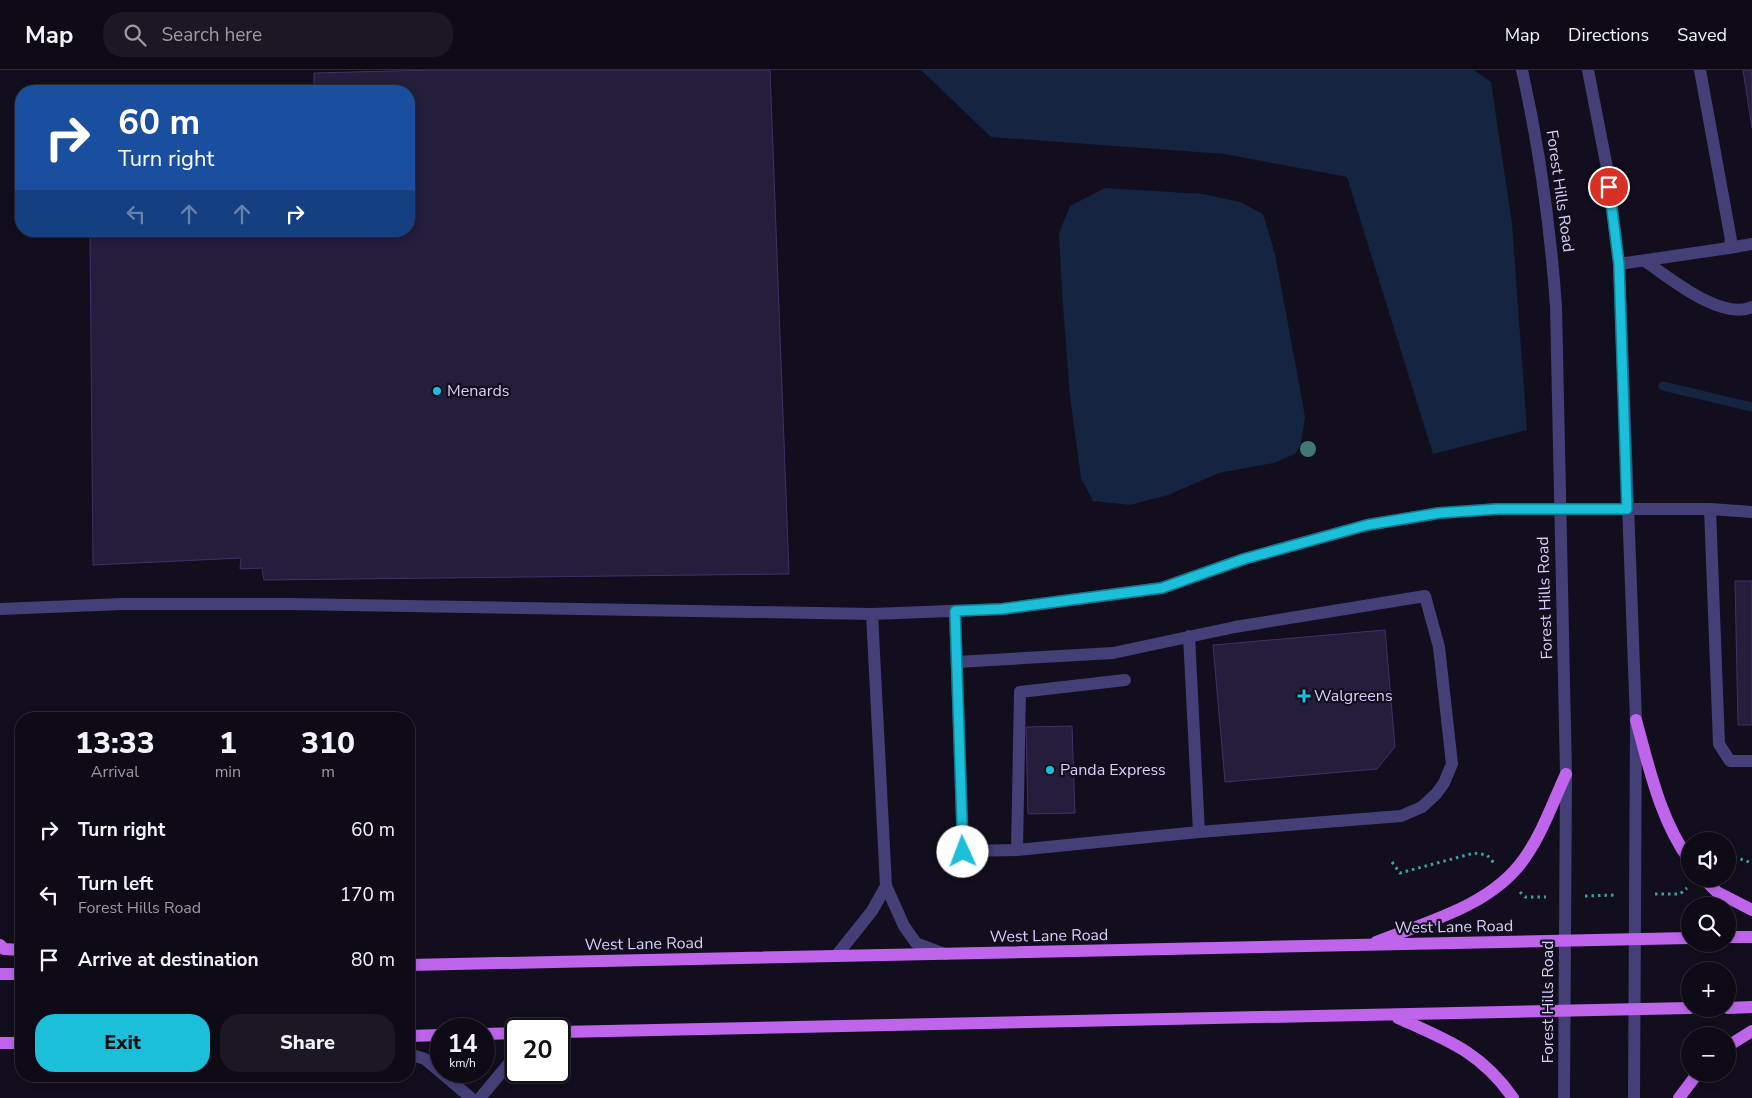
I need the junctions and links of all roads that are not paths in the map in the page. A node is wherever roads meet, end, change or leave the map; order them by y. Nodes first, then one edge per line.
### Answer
1 (1522, 70) edge
2 (1588, 70) edge
3 (1700, 70) edge
4 (1752, 244) edge
5 (1729, 248) junction
6 (1645, 261) junction
7 (1619, 264) junction
8 (1752, 307) edge
9 (1559, 509) junction
10 (1627, 509) junction
11 (1710, 509) junction
12 (1752, 512) edge
13 (0, 609) edge
14 (955, 611) junction
15 (872, 614) junction
16 (1189, 636) junction
17 (957, 662) junction
18 (1125, 680) dead end
19 (1636, 720) junction
20 (1752, 761) edge
21 (1566, 774) junction
22 (1199, 832) junction
23 (1681, 844) edge
24 (1017, 850) junction
25 (886, 886) junction
26 (1712, 887) edge
27 (1752, 910) edge
28 (1736, 937) edge
29 (1752, 937) edge
30 (1681, 938) edge
31 (1635, 939) junction
32 (1565, 941) junction
33 (1366, 945) junction
34 (0, 946) edge
35 (15, 950) edge
36 (945, 954) junction
37 (836, 956) junction
38 (415, 959) edge
39 (548, 962) junction
40 (415, 965) edge
41 (0, 974) edge
42 (15, 974) edge
43 (1752, 1007) edge
44 (1681, 1008) edge
45 (1736, 1008) edge
46 (1634, 1010) junction
47 (1564, 1012) junction
48 (1393, 1016) junction
49 (1752, 1031) edge
50 (570, 1033) edge
51 (430, 1035) edge
52 (415, 1036) edge
53 (1736, 1041) edge
54 (0, 1043) edge
55 (15, 1043) edge
56 (415, 1056) edge
57 (505, 1066) edge
58 (1691, 1082) edge
59 (471, 1098) edge
60 (480, 1098) edge
61 (1513, 1098) edge
62 (1564, 1098) edge
63 (1634, 1098) edge
64 (1679, 1098) edge

1 - 9 street, Forest Hills Road
2 - 7 street
3 - 5 street
4 - 5 street
5 - 6 street
6 - 7 street
6 - 8 street
7 - 10 street
9 - 10 street
9 - 14 street
9 - 21 street, Forest Hills Road
10 - 11 street
10 - 19 street
11 - 12 street
11 - 20 street
13 - 15 street
14 - 15 street
14 - 17 street
15 - 25 street
16 - 17 street
16 - 22 street
16 - 22 street
17 - 24 street
18 - 24 street
19 - 23 main road
19 - 31 street
21 - 32 street, Forest Hills Road
21 - 33 main road
22 - 24 street
25 - 36 street
25 - 37 street
26 - 27 main road
28 - 29 main road
30 - 31 main road, West Lane Road
31 - 32 main road, West Lane Road
31 - 46 street
32 - 33 main road, West Lane Road
32 - 47 street, Forest Hills Road
33 - 36 main road, West Lane Road
34 - 35 main road
36 - 37 main road, West Lane Road
37 - 39 main road, West Lane Road
38 - 39 main road
39 - 40 main road, West Lane Road
41 - 42 main road
43 - 45 main road
44 - 46 main road
46 - 47 main road
46 - 63 street
47 - 48 main road
47 - 62 street, Forest Hills Road
48 - 50 main road
48 - 61 main road
49 - 53 main road
51 - 52 main road
54 - 55 main road
56 - 59 street
57 - 60 street
58 - 64 main road

